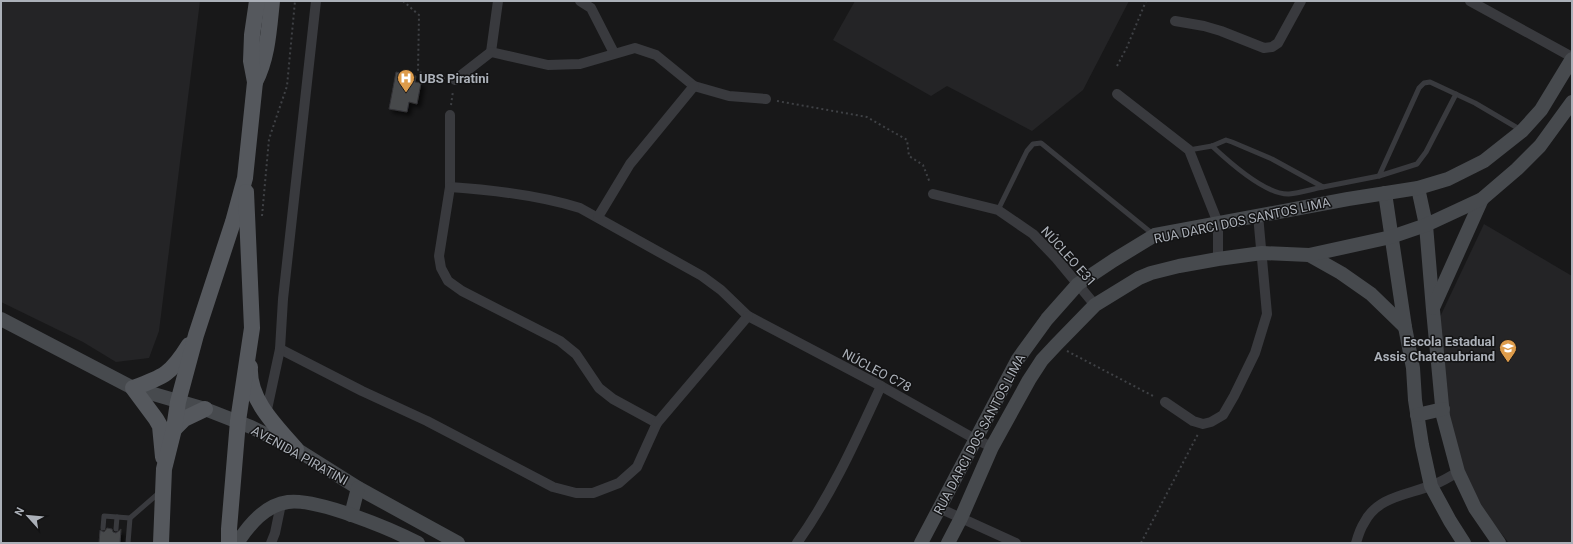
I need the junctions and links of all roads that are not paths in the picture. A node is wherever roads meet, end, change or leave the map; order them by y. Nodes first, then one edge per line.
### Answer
1 (257, 1) edge
2 (272, 1) edge
3 (316, 1) edge
4 (498, 1) edge
5 (580, 1) edge
6 (1301, 1) edge
7 (1470, 1) edge
8 (1175, 22) dead end
9 (491, 52) junction
10 (614, 53) junction
11 (1572, 58) edge
12 (455, 80) road end
13 (255, 82) junction
14 (694, 86) junction
15 (1117, 94) dead end
16 (1456, 94) junction
17 (766, 99) road end
18 (1572, 102) edge
19 (450, 115) road end
20 (1522, 131) junction
21 (1212, 146) junction
22 (1189, 150) junction
23 (1379, 176) junction
24 (245, 178) junction
25 (450, 187) junction
26 (1323, 187) junction
27 (1418, 188) junction
28 (1385, 193) junction
29 (933, 194) road end
30 (1482, 199) junction
31 (998, 210) junction
32 (1258, 215) junction
33 (598, 217) junction
34 (1218, 222) junction
35 (1426, 225) junction
36 (1155, 235) junction
37 (1391, 237) junction
38 (1262, 253) junction
39 (1309, 255) junction
40 (1218, 259) junction
41 (1078, 284) junction
42 (1094, 305) junction
43 (1432, 310) junction
44 (748, 316) junction
45 (1, 319) edge
46 (1405, 327) junction
47 (252, 328) junction
48 (196, 335) junction
49 (280, 349) junction
50 (881, 386) junction
51 (133, 388) junction
52 (178, 402) junction
53 (1165, 402) road end
54 (205, 409) junction
55 (1443, 409) junction
56 (266, 414) junction
57 (1417, 416) junction
58 (238, 421) junction
59 (657, 423) junction
60 (174, 428) junction
61 (975, 439) junction
62 (992, 447) junction
63 (296, 450) junction
64 (164, 469) junction
65 (1458, 472) junction
66 (1431, 486) junction
67 (358, 488) junction
68 (163, 489) junction
69 (281, 504) junction
70 (939, 508) junction
71 (351, 515) junction
72 (117, 517) junction
73 (130, 518) junction
74 (961, 518) junction
75 (103, 528) dead end
76 (116, 529) dead end
77 (413, 542) edge
78 (128, 543) edge
79 (162, 543) edge
80 (229, 543) edge
81 (237, 543) edge
82 (271, 543) edge
83 (458, 543) edge
84 (797, 543) edge
85 (921, 543) edge
86 (948, 543) edge
87 (1016, 543) edge
88 (1356, 543) edge
89 (1464, 543) edge
90 (1499, 543) edge

1 - 13 main road
2 - 13 main road
3 - 49 street
4 - 9 street
5 - 10 street
6 - 8 street
7 - 11 street
9 - 10 street
9 - 12 street
10 - 14 street
11 - 20 street, RUA DARCI DOS SANTOS LIMA
13 - 24 main road
14 - 17 street
14 - 33 street
15 - 22 street
16 - 20 lane
16 - 23 lane
16 - 23 lane
18 - 30 street, RUA DARCI DOS SANTOS LIMA
19 - 25 street
20 - 27 street, RUA DARCI DOS SANTOS LIMA
21 - 22 lane
21 - 26 lane
21 - 26 lane
22 - 34 street
23 - 26 lane
24 - 47 main road
24 - 48 main road
25 - 33 street, NÚCLEO C78
25 - 59 street
27 - 28 street, RUA DARCI DOS SANTOS LIMA
27 - 35 street
28 - 32 street, RUA DARCI DOS SANTOS LIMA
28 - 37 street
29 - 31 street, NÚCLEO E31
30 - 35 street, RUA DARCI DOS SANTOS LIMA
30 - 43 street
31 - 36 lane
31 - 41 street, NÚCLEO E31
32 - 34 street, RUA DARCI DOS SANTOS LIMA
32 - 38 street
33 - 44 street, NÚCLEO C78
34 - 36 street, RUA DARCI DOS SANTOS LIMA
34 - 40 street
35 - 37 street, RUA DARCI DOS SANTOS LIMA
35 - 43 street
36 - 41 street, RUA DARCI DOS SANTOS LIMA
37 - 39 street, RUA DARCI DOS SANTOS LIMA
37 - 46 street
38 - 39 street, RUA DARCI DOS SANTOS LIMA
38 - 40 street, RUA DARCI DOS SANTOS LIMA
38 - 53 street
39 - 46 street
40 - 42 street, RUA DARCI DOS SANTOS LIMA
41 - 42 street, NÚCLEO E31
41 - 61 street, RUA DARCI DOS SANTOS LIMA
42 - 62 street, RUA DARCI DOS SANTOS LIMA
43 - 55 street
44 - 50 street, NÚCLEO C78
44 - 59 street
45 - 51 street, AVENIDA PIRATINI
46 - 57 street
47 - 56 main road
47 - 58 main road
48 - 51 main road
48 - 52 main road
49 - 56 street
49 - 59 street
50 - 61 street, NÚCLEO C78
50 - 84 street
51 - 52 street, AVENIDA PIRATINI
51 - 64 main road
52 - 54 street, AVENIDA PIRATINI
52 - 60 main road
54 - 58 street, AVENIDA PIRATINI
54 - 60 main road
55 - 57 street
55 - 65 street
56 - 63 main road
57 - 66 street
58 - 63 street, AVENIDA PIRATINI
58 - 80 main road
60 - 64 main road
61 - 62 street, NÚCLEO C78
61 - 70 street, RUA DARCI DOS SANTOS LIMA
62 - 74 street, RUA DARCI DOS SANTOS LIMA
63 - 67 street, AVENIDA PIRATINI
64 - 68 main road
65 - 66 street
65 - 90 street
66 - 88 street
66 - 89 street
67 - 71 street
67 - 83 street, AVENIDA PIRATINI
68 - 73 lane
68 - 79 main road
69 - 71 street
69 - 81 street
69 - 82 street
70 - 74 street
70 - 85 street, RUA DARCI DOS SANTOS LIMA
71 - 77 street
72 - 73 lane
72 - 75 lane
72 - 76 lane
73 - 78 lane
74 - 86 street, RUA DARCI DOS SANTOS LIMA
74 - 87 street

